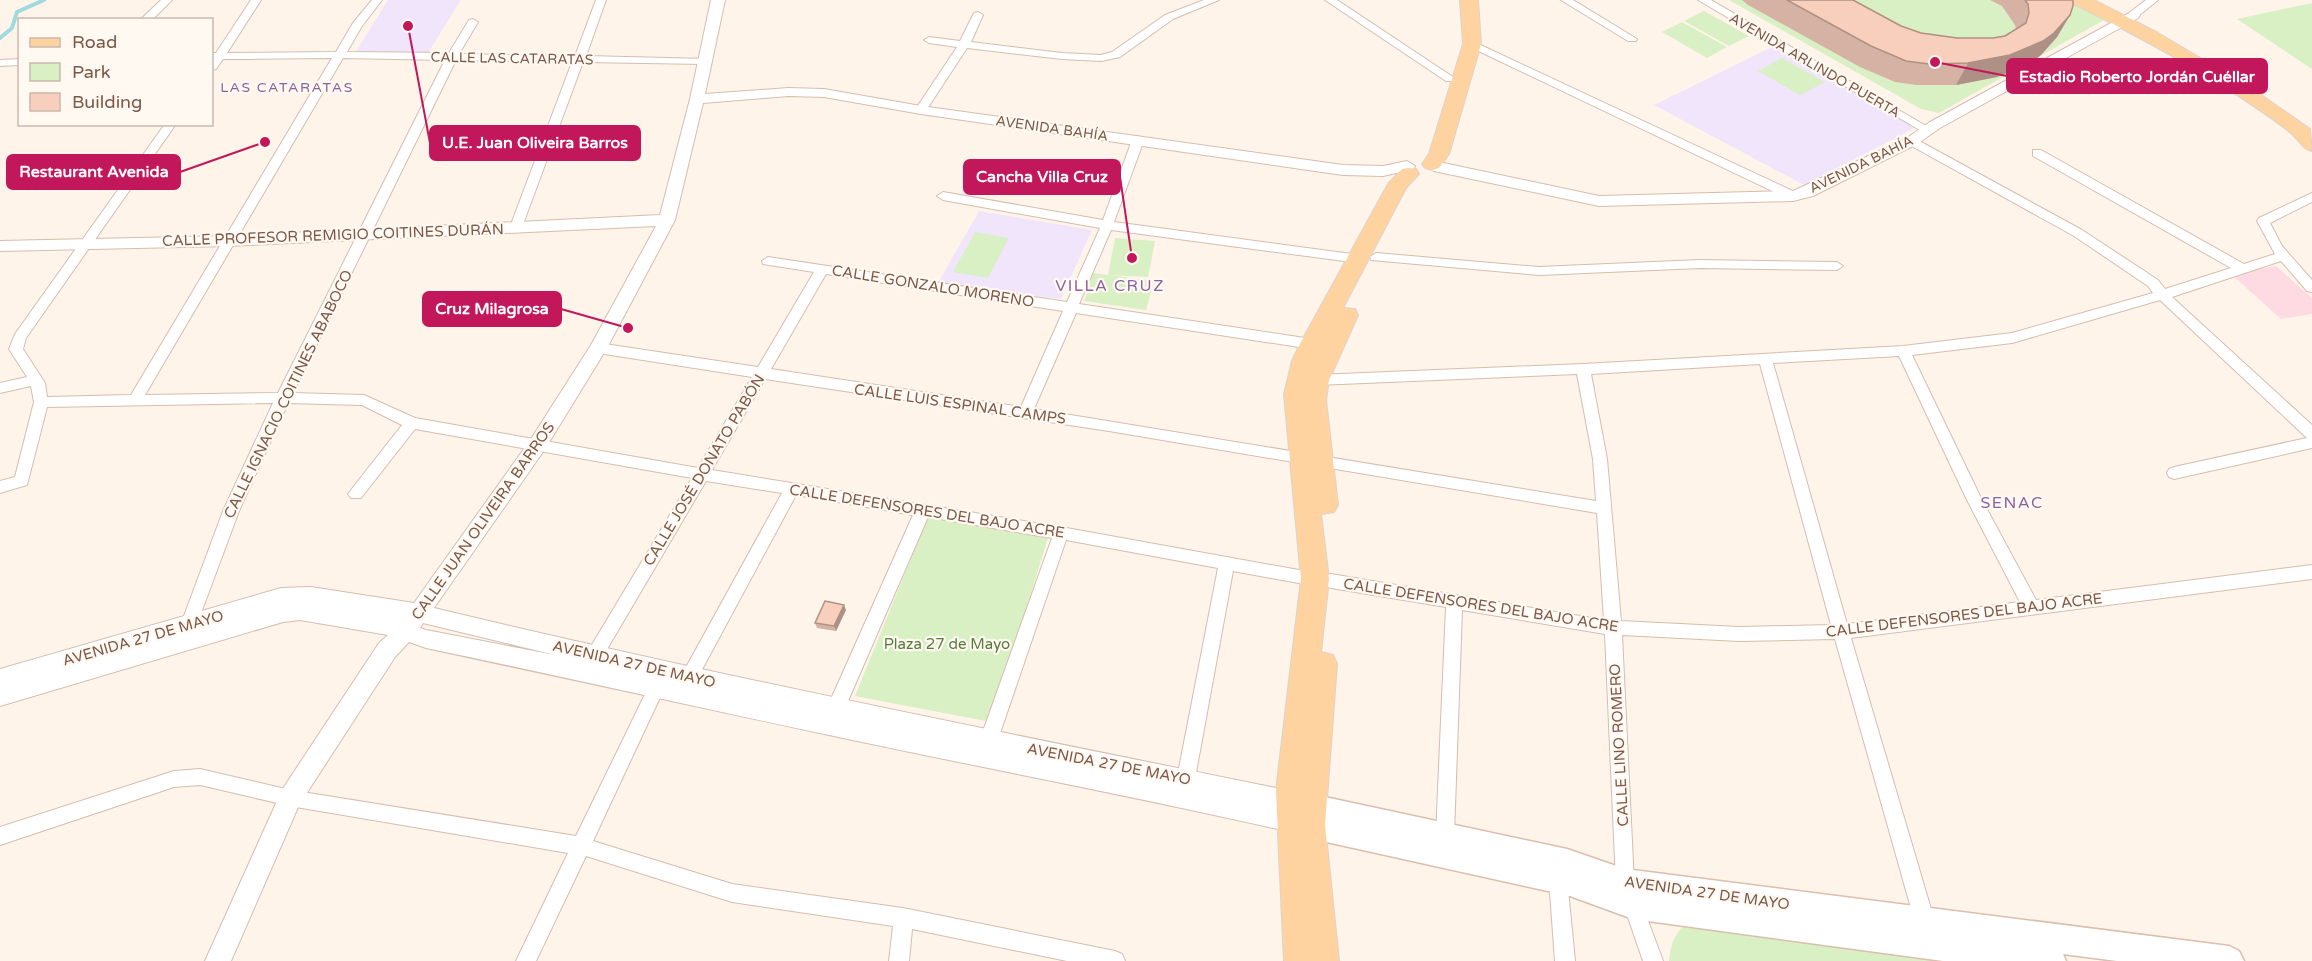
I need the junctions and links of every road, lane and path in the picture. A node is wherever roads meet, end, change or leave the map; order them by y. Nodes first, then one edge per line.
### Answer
1 (167, 0) edge
2 (256, 0) edge
3 (377, 0) edge
4 (602, 0) edge
5 (718, 0) edge
6 (1214, 0) edge
7 (1330, 0) edge
8 (1455, 0) edge
9 (1469, 0) edge
10 (1566, 0) edge
11 (1703, 0) edge
12 (1717, 0) edge
13 (2080, 0) edge
14 (2102, 0) edge
15 (2153, 0) edge
16 (978, 15) dead end
17 (147, 18) edge
18 (2128, 18) junction
19 (473, 22) dead end
20 (1632, 39) dead end
21 (929, 40) dead end
22 (964, 44) junction
23 (1472, 44) junction
24 (342, 55) junction
25 (215, 56) edge
26 (452, 57) junction
27 (578, 58) junction
28 (705, 61) junction
29 (18, 62) edge
30 (0, 63) edge
31 (1450, 79) junction
32 (697, 99) junction
33 (921, 110) junction
34 (170, 126) edge
35 (2312, 126) edge
36 (1931, 128) junction
37 (1138, 140) junction
38 (1912, 141) junction
39 (2312, 145) edge
40 (2037, 153) dead end
41 (1422, 169) junction
42 (943, 196) dead end
43 (1793, 196) junction
44 (2312, 196) edge
45 (667, 220) junction
46 (1107, 225) junction
47 (516, 227) junction
48 (365, 235) junction
49 (228, 242) junction
50 (87, 244) junction
51 (0, 246) edge
52 (2283, 256) junction
53 (1368, 258) junction
54 (768, 261) dead end
55 (1837, 266) dead end
56 (823, 269) junction
57 (2243, 269) junction
58 (2312, 288) edge
59 (2162, 296) junction
60 (1072, 307) junction
61 (1312, 344) junction
62 (598, 348) junction
63 (1903, 351) junction
64 (1765, 358) junction
65 (1583, 369) junction
66 (761, 374) junction
67 (34, 380) junction
68 (1317, 380) junction
69 (0, 388) edge
70 (283, 398) junction
71 (135, 400) junction
72 (41, 402) junction
73 (1025, 414) junction
74 (412, 423) junction
75 (2312, 434) edge
76 (2312, 442) edge
77 (538, 444) junction
78 (1312, 461) junction
79 (2174, 472) dead end
80 (701, 474) junction
81 (0, 487) edge
82 (792, 489) junction
83 (356, 494) dead end
84 (1604, 508) junction
85 (923, 510) junction
86 (1061, 533) junction
87 (1226, 564) junction
88 (2312, 572) edge
89 (1323, 580) junction
90 (1454, 603) junction
91 (2031, 607) junction
92 (412, 622) junction
93 (1613, 628) junction
94 (1841, 632) junction
95 (185, 634) junction
96 (590, 663) junction
97 (0, 679) edge
98 (685, 685) junction
99 (656, 689) junction
100 (0, 696) edge
101 (831, 717) junction
102 (986, 748) junction
103 (1184, 787) junction
104 (290, 798) junction
105 (1300, 814) junction
106 (1445, 835) junction
107 (0, 836) edge
108 (581, 846) junction
109 (1558, 879) junction
110 (1629, 894) junction
111 (903, 918) junction
112 (1929, 934) junction
113 (218, 961) edge
114 (526, 961) edge
115 (899, 961) edge
116 (1113, 961) edge
117 (1301, 961) edge
118 (1322, 961) edge
119 (1565, 961) edge
120 (1653, 961) edge
121 (2050, 961) edge
122 (2229, 961) edge

1 - 17 street
2 - 25 street
3 - 24 street
4 - 27 street
5 - 28 street, CALLE JUAN OLIVEIRA BARROS
6 - 22 street
7 - 31 street
8 - 31 main road
9 - 23 main road
10 - 20 street
11 - 36 street, AVENIDA ARLINDO PUERTA
12 - 36 street, AVENIDA ARLINDO PUERTA
13 - 18 main road
14 - 18 main road
15 - 18 street, AVENIDA BAHÍA
16 - 22 street
18 - 35 main road
18 - 36 street, AVENIDA BAHÍA
18 - 39 main road
19 - 26 street, CALLE IGNACIO COITINES ABABOCO
21 - 22 street
22 - 33 street
23 - 41 main road
23 - 43 street
24 - 25 street, CALLE LAS CATARATAS
24 - 26 street, CALLE LAS CATARATAS
24 - 49 street
26 - 27 street, CALLE LAS CATARATAS
26 - 48 street, CALLE IGNACIO COITINES ABABOCO
27 - 28 street, CALLE LAS CATARATAS
27 - 47 street
28 - 32 street, CALLE JUAN OLIVEIRA BARROS
29 - 30 street
31 - 41 main road
32 - 33 street, AVENIDA BAHÍA
32 - 45 street, CALLE JUAN OLIVEIRA BARROS
33 - 37 street, AVENIDA BAHÍA
34 - 50 street
36 - 38 street, AVENIDA BAHÍA
37 - 41 street, AVENIDA BAHÍA
37 - 46 street
38 - 43 street, AVENIDA BAHÍA
38 - 59 street
40 - 57 street
41 - 43 street, AVENIDA BAHÍA
41 - 53 main road
42 - 46 street
44 - 52 street
45 - 47 street, CALLE PROFESOR REMIGIO COITINES DURÁN
45 - 62 street, CALLE JUAN OLIVEIRA BARROS
46 - 53 street
46 - 60 street
47 - 48 street, CALLE PROFESOR REMIGIO COITINES DURÁN
48 - 49 street, CALLE PROFESOR REMIGIO COITINES DURÁN
48 - 70 street, CALLE IGNACIO COITINES ABABOCO
49 - 50 street, CALLE PROFESOR REMIGIO COITINES DURÁN
49 - 71 street
50 - 51 street, CALLE PROFESOR REMIGIO COITINES DURÁN
50 - 67 street
52 - 57 street
52 - 58 street
53 - 55 street
53 - 61 main road
53 - 68 main road
54 - 56 street, CALLE GONZALO MORENO
56 - 60 street, CALLE GONZALO MORENO
56 - 66 street, CALLE JOSÉ DONATO PABÓN
57 - 59 street
59 - 63 street
59 - 75 street
60 - 61 street, CALLE GONZALO MORENO
60 - 73 street
61 - 78 main road
62 - 66 street, CALLE LUIS ESPINAL CAMPS
62 - 77 street, CALLE JUAN OLIVEIRA BARROS
63 - 64 street
63 - 91 street
64 - 65 street
64 - 94 street
65 - 68 street
65 - 84 street, CALLE LINO ROMERO
66 - 73 street, CALLE LUIS ESPINAL CAMPS
66 - 80 street, CALLE JOSÉ DONATO PABÓN
67 - 69 street
67 - 72 street
68 - 78 main road
70 - 71 street, CALLE DEFENSORES DEL BAJO ACRE
70 - 74 street, CALLE DEFENSORES DEL BAJO ACRE
70 - 95 street, CALLE IGNACIO COITINES ABABOCO
71 - 72 street, CALLE DEFENSORES DEL BAJO ACRE
72 - 81 street
73 - 78 street, CALLE LUIS ESPINAL CAMPS
74 - 77 street, CALLE DEFENSORES DEL BAJO ACRE
74 - 83 street
76 - 79 street
77 - 80 street, CALLE DEFENSORES DEL BAJO ACRE
77 - 92 street, CALLE JUAN OLIVEIRA BARROS
78 - 84 street, CALLE LUIS ESPINAL CAMPS
78 - 89 main road
80 - 82 street, CALLE DEFENSORES DEL BAJO ACRE
80 - 96 street, CALLE JOSÉ DONATO PABÓN
82 - 85 street, CALLE DEFENSORES DEL BAJO ACRE
82 - 98 street
84 - 93 street, CALLE LINO ROMERO
85 - 86 street, CALLE DEFENSORES DEL BAJO ACRE
85 - 101 street
86 - 87 street, CALLE DEFENSORES DEL BAJO ACRE
86 - 102 street
87 - 89 street, CALLE DEFENSORES DEL BAJO ACRE
87 - 103 street
88 - 91 street, CALLE DEFENSORES DEL BAJO ACRE
89 - 90 street, CALLE DEFENSORES DEL BAJO ACRE
89 - 105 main road
90 - 93 street, CALLE DEFENSORES DEL BAJO ACRE
90 - 106 street
91 - 94 street, CALLE DEFENSORES DEL BAJO ACRE
92 - 95 street, AVENIDA 27 DE MAYO
92 - 96 street, AVENIDA 27 DE MAYO
92 - 104 street, CALLE JUAN OLIVEIRA BARROS
93 - 94 street, CALLE DEFENSORES DEL BAJO ACRE
93 - 110 street, CALLE LINO ROMERO
94 - 112 street
95 - 97 street, AVENIDA 27 DE MAYO
95 - 100 street, AVENIDA 27 DE MAYO
96 - 98 street, AVENIDA 27 DE MAYO
96 - 99 street, AVENIDA 27 DE MAYO
98 - 99 street, AVENIDA 27 DE MAYO
98 - 101 street, AVENIDA 27 DE MAYO
99 - 108 street
101 - 102 street, AVENIDA 27 DE MAYO
102 - 103 street, AVENIDA 27 DE MAYO
103 - 105 street, AVENIDA 27 DE MAYO
104 - 107 street
104 - 108 street
104 - 113 street, CALLE JUAN OLIVEIRA BARROS
105 - 106 main road, AVENIDA 27 DE MAYO
105 - 109 main road, AVENIDA 27 DE MAYO
105 - 117 main road
105 - 118 main road
106 - 110 main road, AVENIDA 27 DE MAYO
108 - 111 street
108 - 114 street
109 - 110 main road, AVENIDA 27 DE MAYO
109 - 119 street
110 - 112 main road, AVENIDA 27 DE MAYO
110 - 120 street, CALLE LINO ROMERO
111 - 115 street
111 - 116 street
112 - 121 main road, AVENIDA 27 DE MAYO
112 - 122 main road, AVENIDA 27 DE MAYO

